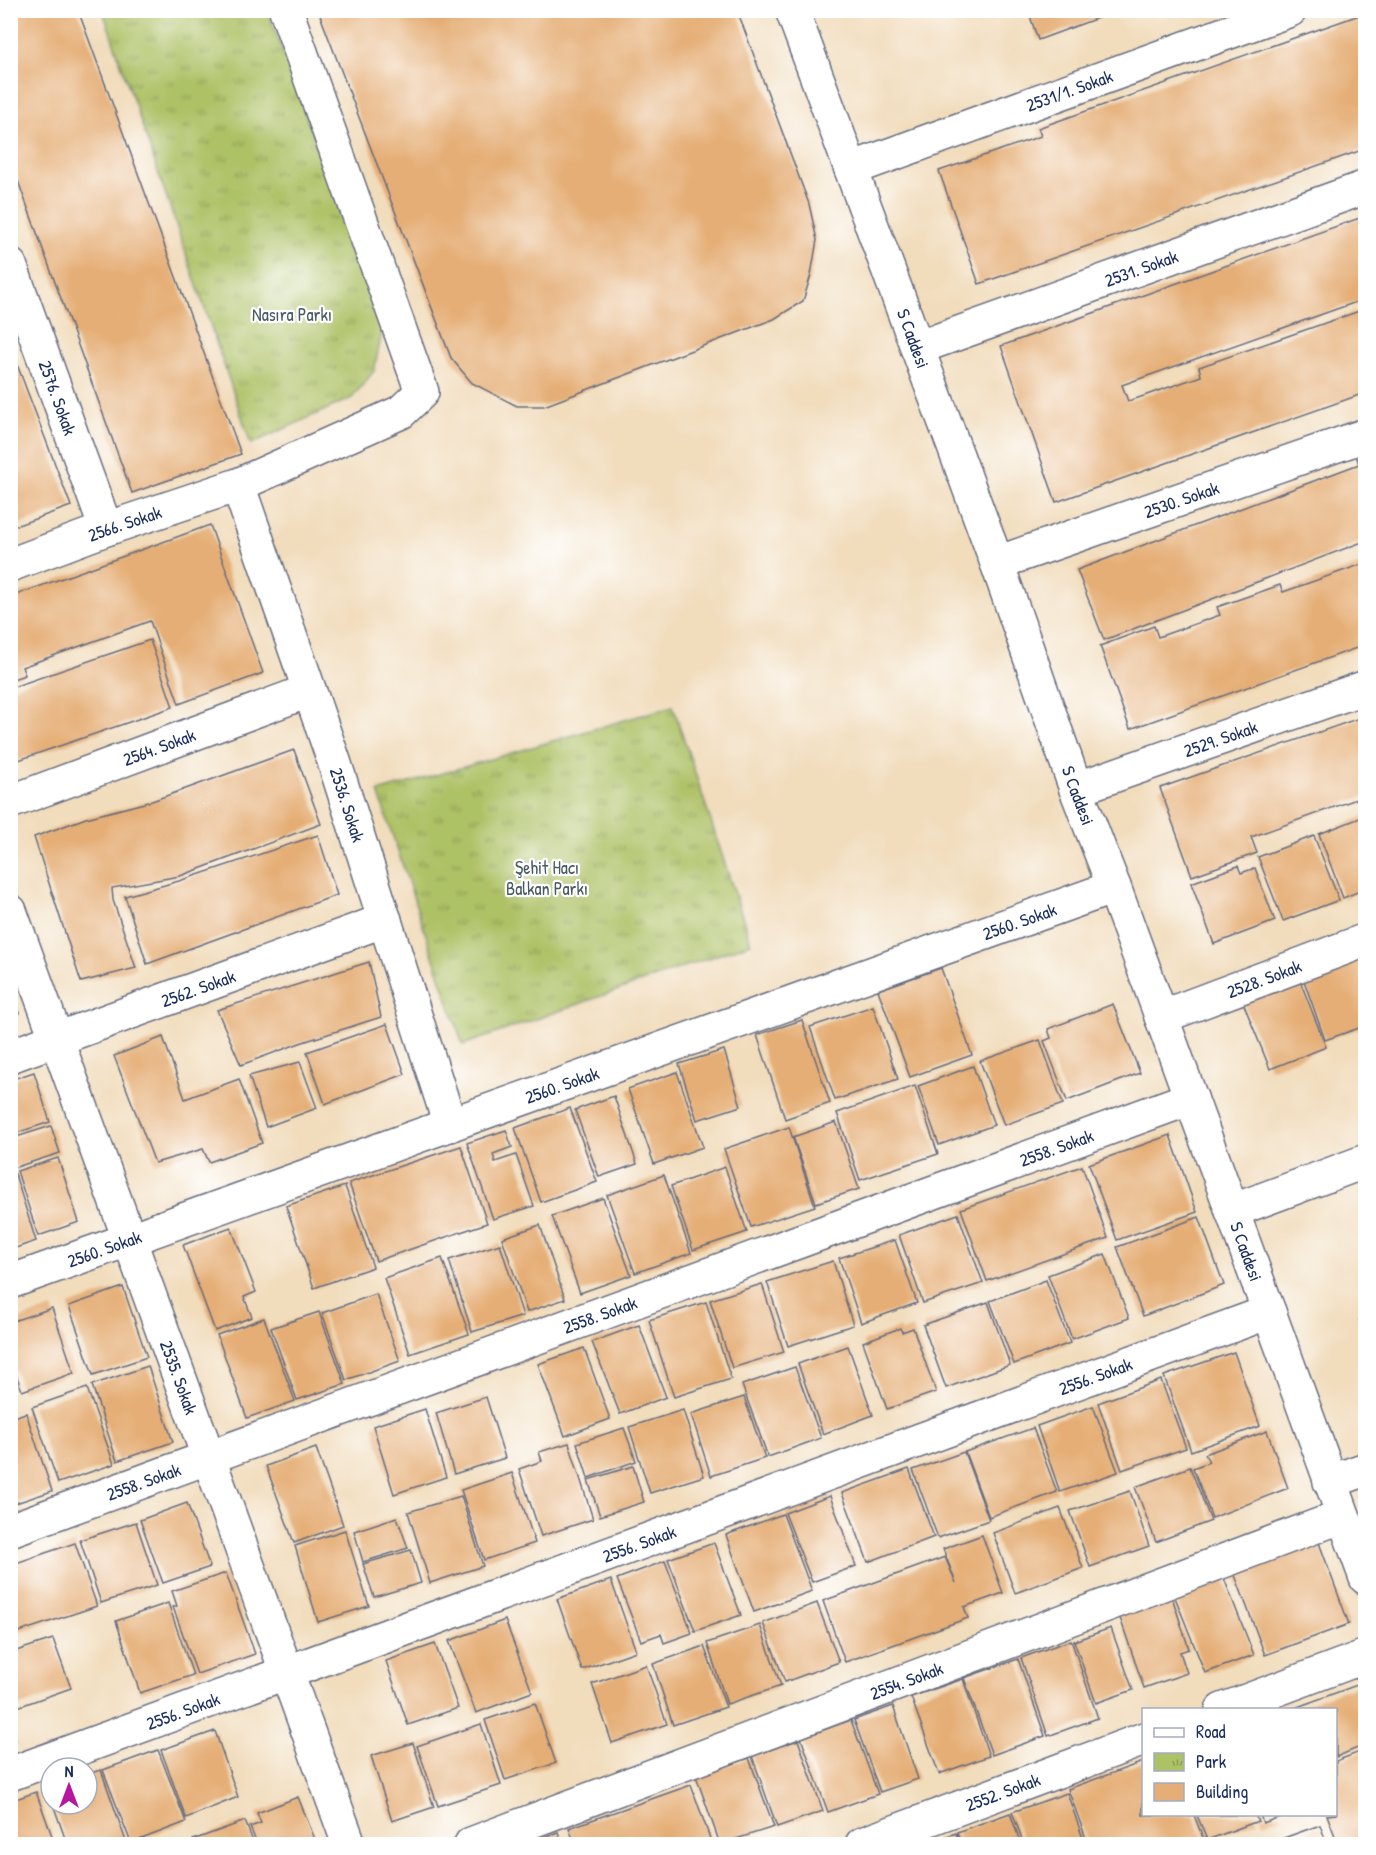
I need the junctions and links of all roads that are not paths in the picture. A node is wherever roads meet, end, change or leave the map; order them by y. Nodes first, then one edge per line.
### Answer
1 (286, 10) edge
2 (792, 10) edge
3 (1290, 10) edge
4 (851, 169) junction
5 (1365, 188) edge
6 (10, 265) edge
7 (917, 348) junction
8 (1365, 435) edge
9 (238, 485) junction
10 (106, 529) junction
11 (997, 563) junction
12 (10, 565) edge
13 (1365, 687) edge
14 (308, 691) junction
15 (1076, 789) junction
16 (10, 802) edge
17 (1114, 887) junction
18 (10, 911) edge
19 (385, 920) junction
20 (1365, 940) edge
21 (1161, 1017) junction
22 (57, 1040) junction
23 (10, 1056) edge
24 (1191, 1098) junction
25 (450, 1125) junction
26 (1365, 1161) edge
27 (1232, 1211) junction
28 (130, 1240) junction
29 (10, 1282) edge
30 (1269, 1312) junction
31 (209, 1458) junction
32 (1365, 1469) edge
33 (1330, 1482) junction
34 (1343, 1516) junction
35 (10, 1530) edge
36 (1365, 1578) edge
37 (1365, 1656) edge
38 (287, 1673) junction
39 (1227, 1708) edge
40 (1142, 1739) edge
41 (10, 1774) edge
42 (349, 1845) edge
43 (471, 1845) edge
44 (862, 1845) edge

1 - 9 street, 2566. Sokak
2 - 4 street, S Caddesi
3 - 4 street, 2531/1. Sokak
4 - 7 street, S Caddesi
5 - 7 street, 2531. Sokak
6 - 10 street, 2576. Sokak
7 - 11 street, S Caddesi
8 - 11 street, 2530. Sokak
9 - 10 street, 2566. Sokak
9 - 14 street, 2536. Sokak
10 - 12 street, 2566. Sokak
11 - 15 street, S Caddesi
13 - 15 street, 2529. Sokak
14 - 16 street, 2564. Sokak
14 - 19 street, 2536. Sokak
15 - 17 street, S Caddesi
17 - 21 street, S Caddesi
17 - 25 street, 2560. Sokak
18 - 22 street, 2535. Sokak
19 - 22 street, 2562. Sokak
19 - 25 street, 2536. Sokak
20 - 21 street, 2528. Sokak
21 - 24 street, S Caddesi
22 - 23 street, 2562. Sokak
22 - 28 street, 2535. Sokak
24 - 27 street, S Caddesi
24 - 31 street, 2558. Sokak
25 - 28 street, 2560. Sokak
26 - 27 street
27 - 30 street, S Caddesi
28 - 29 street, 2560. Sokak
28 - 31 street, 2535. Sokak
30 - 33 street, S Caddesi
30 - 38 street, 2556. Sokak
31 - 35 street, 2558. Sokak
31 - 38 street, 2535. Sokak
32 - 33 street
33 - 34 street, S Caddesi
34 - 36 street, S Caddesi
34 - 43 street, 2554. Sokak
37 - 39 street
38 - 41 street, 2556. Sokak
38 - 42 street, 2535. Sokak
40 - 44 street, 2552. Sokak

